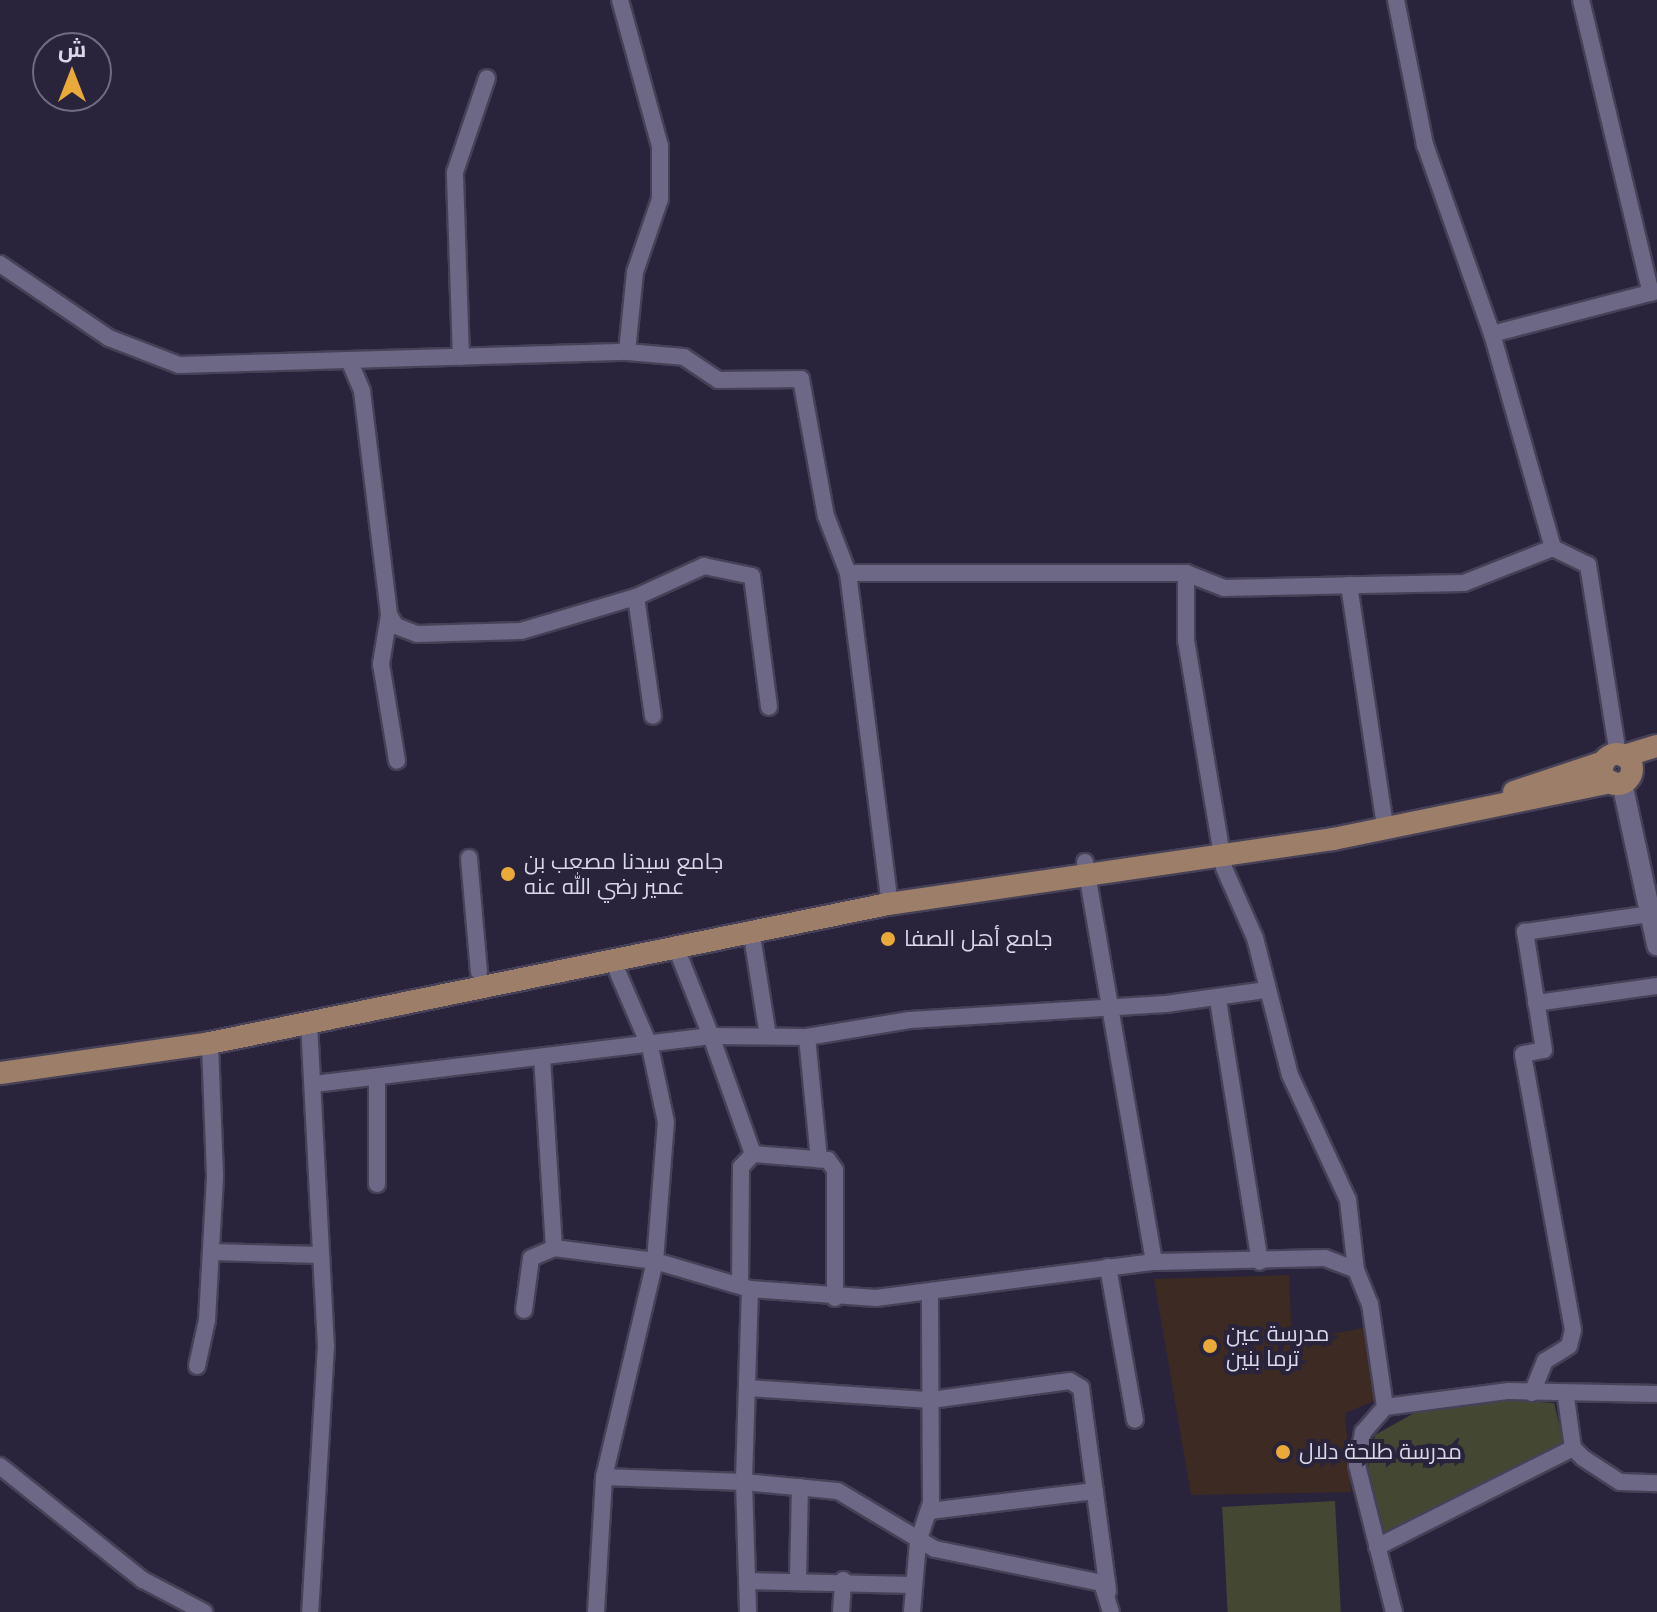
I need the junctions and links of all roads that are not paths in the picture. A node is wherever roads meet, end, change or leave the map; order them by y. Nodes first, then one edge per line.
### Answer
1 (620, 0) edge
2 (1396, 0) edge
3 (1581, 0) edge
4 (487, 78) dead end
5 (0, 264) edge
6 (1654, 292) edge
7 (1492, 334) junction
8 (627, 352) junction
9 (461, 357) junction
10 (349, 360) junction
11 (1553, 548) junction
12 (848, 573) junction
13 (1186, 573) junction
14 (1349, 585) junction
15 (636, 597) junction
16 (389, 615) junction
17 (769, 707) dead end
18 (653, 716) dead end
19 (1657, 746) edge
20 (397, 761) dead end
21 (1657, 761) edge
22 (1618, 769) junction
23 (1528, 796) junction
24 (1384, 819) junction
25 (1221, 850) junction
26 (469, 858) dead end
27 (1086, 869) junction
28 (888, 890) junction
29 (1650, 914) junction
30 (751, 930) junction
31 (675, 945) junction
32 (1657, 945) edge
33 (612, 959) junction
34 (479, 972) junction
35 (1657, 986) edge
36 (1265, 990) junction
37 (1218, 1000) junction
38 (1536, 1003) junction
39 (1109, 1006) junction
40 (309, 1023) junction
41 (711, 1036) junction
42 (768, 1036) junction
43 (807, 1037) junction
44 (210, 1043) junction
45 (650, 1047) junction
46 (542, 1057) junction
47 (0, 1061) edge
48 (0, 1073) edge
49 (377, 1079) junction
50 (314, 1084) junction
51 (753, 1154) junction
52 (819, 1159) junction
53 (377, 1184) dead end
54 (554, 1248) junction
55 (211, 1252) junction
56 (319, 1255) junction
57 (655, 1261) junction
58 (1154, 1262) junction
59 (1260, 1262) junction
60 (1108, 1267) junction
61 (1356, 1270) junction
62 (745, 1287) junction
63 (930, 1292) junction
64 (835, 1298) junction
65 (524, 1310) dead end
66 (197, 1366) dead end
67 (748, 1388) junction
68 (1532, 1393) junction
69 (1657, 1394) edge
70 (1566, 1398) junction
71 (931, 1400) junction
72 (1385, 1407) junction
73 (1135, 1420) dead end
74 (1573, 1448) junction
75 (0, 1466) edge
76 (604, 1477) junction
77 (744, 1482) junction
78 (1657, 1483) edge
79 (800, 1487) junction
80 (1095, 1491) junction
81 (929, 1511) junction
82 (918, 1542) junction
83 (1377, 1547) junction
84 (798, 1580) junction
85 (843, 1580) junction
86 (747, 1581) junction
87 (912, 1585) junction
88 (1108, 1591) junction
89 (204, 1612) edge
90 (310, 1612) edge
91 (596, 1612) edge
92 (748, 1612) edge
93 (841, 1612) edge
94 (912, 1612) edge
95 (1111, 1612) edge
96 (1394, 1612) edge

1 - 8 street
2 - 7 street
3 - 6 street
4 - 9 street
5 - 10 street
6 - 7 street
7 - 11 street
8 - 9 street
8 - 12 street
9 - 10 street
10 - 16 street
11 - 14 street
11 - 22 street
12 - 13 street
12 - 28 street
13 - 14 street
13 - 25 street
14 - 24 street
15 - 16 street
15 - 17 street
15 - 18 street
16 - 20 street
19 - 22 main road
21 - 22 main road
22 - 23 main road
22 - 29 street
23 - 24 main road
23 - 25 main road
24 - 25 main road
25 - 27 main road
25 - 36 street
26 - 34 street
27 - 28 main road
27 - 30 main road
27 - 39 street
28 - 34 main road
29 - 32 street
29 - 38 street
30 - 31 main road
30 - 42 street
31 - 33 main road
31 - 41 street
33 - 40 main road
33 - 45 street
34 - 47 main road
35 - 38 street
36 - 37 street
36 - 61 street
37 - 39 street
37 - 59 street
38 - 68 street
39 - 43 street
39 - 58 street
40 - 44 main road
40 - 50 street
41 - 42 street
41 - 45 street
41 - 51 street
42 - 43 street
43 - 52 street
44 - 48 main road
44 - 55 street
45 - 46 street
45 - 57 street
46 - 49 street
46 - 54 street
49 - 50 street
49 - 53 street
50 - 56 street
51 - 52 street
51 - 62 street
52 - 64 street
54 - 57 street
54 - 65 street
55 - 56 street
55 - 66 street
56 - 90 street
57 - 62 street
57 - 76 street
58 - 59 street
58 - 60 street
59 - 61 street
60 - 63 street
60 - 73 street
61 - 72 street
62 - 64 street
62 - 67 street
63 - 64 street
63 - 71 street
67 - 71 street
67 - 77 street
68 - 70 street
68 - 72 street
69 - 70 street
70 - 74 street
71 - 80 street
71 - 81 street
72 - 83 street
74 - 78 street
74 - 83 street
75 - 89 street
76 - 77 street
76 - 91 street
77 - 79 street
77 - 86 street
79 - 82 street
79 - 84 street
80 - 81 street
80 - 88 street
81 - 82 street
82 - 87 street
82 - 88 street
83 - 96 street
84 - 85 street
84 - 86 street
85 - 87 street
85 - 93 street
86 - 92 street
87 - 94 street
88 - 95 street

